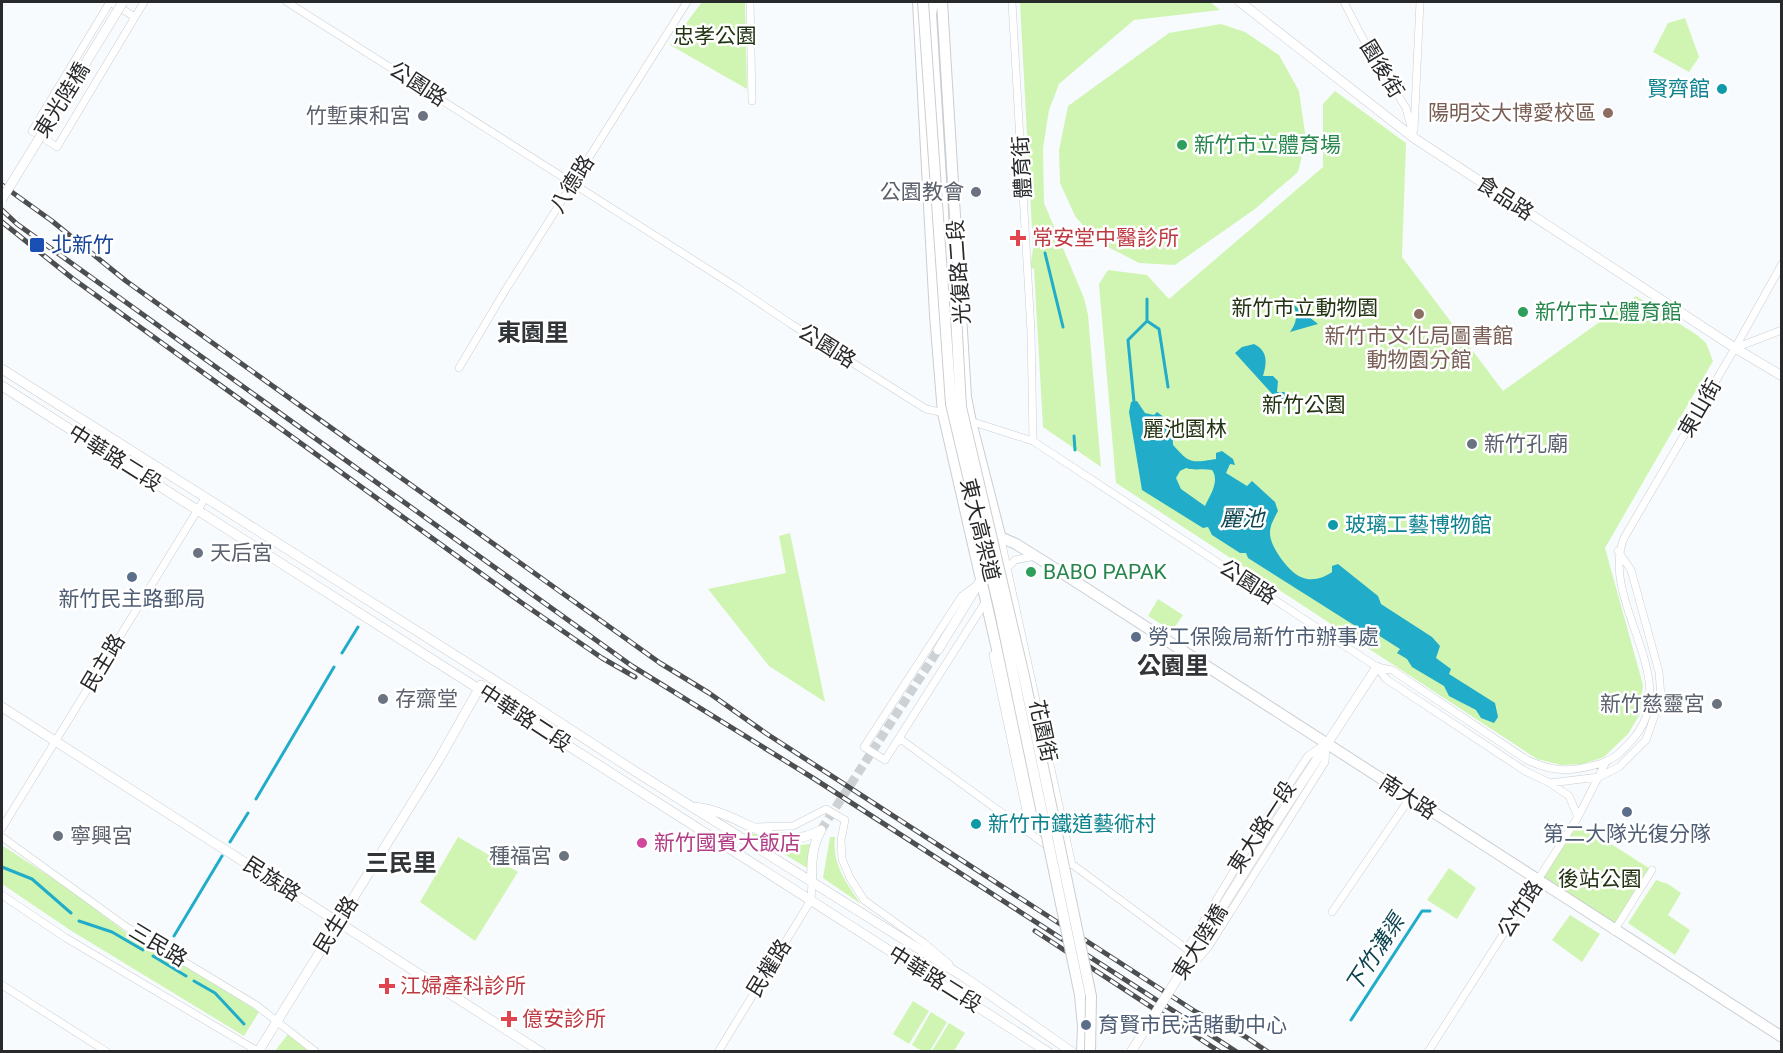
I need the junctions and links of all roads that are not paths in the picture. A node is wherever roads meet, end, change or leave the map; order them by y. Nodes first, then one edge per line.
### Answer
1 (110, 2) edge
2 (123, 2) edge
3 (144, 2) edge
4 (287, 2) edge
5 (687, 2) edge
6 (750, 2) edge
7 (918, 2) edge
8 (922, 2) edge
9 (935, 2) edge
10 (942, 2) edge
11 (1012, 2) edge
12 (1240, 2) edge
13 (1344, 2) edge
14 (1420, 2) edge
15 (135, 18) junction
16 (752, 101) dead end
17 (1414, 138) junction
18 (573, 185) junction
19 (2, 199) edge
20 (1782, 264) edge
21 (956, 315) junction
22 (1782, 330) edge
23 (1735, 348) junction
24 (459, 368) dead end
25 (2, 369) edge
26 (1782, 376) edge
27 (2, 386) edge
28 (943, 412) junction
29 (970, 422) junction
30 (1033, 441) junction
31 (205, 498) junction
32 (196, 509) junction
33 (968, 523) junction
34 (1001, 539) junction
35 (1618, 552) junction
36 (1035, 556) junction
37 (1007, 568) junction
38 (981, 581) junction
39 (1014, 597) junction
40 (986, 602) junction
41 (938, 650) tunnel mouth
42 (1377, 667) junction
43 (488, 676) junction
44 (479, 688) junction
45 (2, 707) edge
46 (899, 738) junction
47 (55, 740) junction
48 (1326, 743) junction
49 (1605, 762) junction
50 (1599, 777) junction
51 (1550, 783) junction
52 (1410, 798) junction
53 (690, 806) junction
54 (1578, 818) junction
55 (751, 827) junction
56 (2, 828) edge
57 (1269, 833) joint
58 (1031, 834) junction
59 (1046, 834) junction
60 (2, 837) edge
61 (1072, 865) junction
62 (1652, 870) dead end
63 (1538, 880) junction
64 (812, 882) junction
65 (2, 895) edge
66 (811, 900) junction
67 (1332, 912) dead end
68 (338, 922) junction
69 (1614, 931) junction
70 (1187, 949) junction
71 (967, 980) junction
72 (2, 985) edge
73 (1080, 995) junction
74 (277, 1022) junction
75 (1782, 1037) edge
76 (259, 1051) edge
77 (107, 1052) edge
78 (316, 1052) edge
79 (541, 1052) edge
80 (718, 1052) edge
81 (1048, 1052) edge
82 (1072, 1052) edge
83 (1077, 1052) edge
84 (1082, 1052) edge
85 (1090, 1052) edge
86 (1131, 1052) edge
87 (1428, 1052) edge

1 - 15 street
1 - 15 street
2 - 19 street, 東光陸橋, bridge
3 - 15 street
4 - 18 street, 公園路
5 - 18 street, 八德路
6 - 16 street
7 - 28 main road, 光復路二段
8 - 59 main road, 東大高架道, bridge
9 - 21 main road, 東大高架道
9 - 21 main road, bridge
10 - 29 main road, 光復路二段
11 - 30 street, 體育街
12 - 17 street, 食品路
13 - 17 street, 園後街
14 - 17 street
17 - 23 street, 食品路
18 - 24 street, 八德路
18 - 28 street, 公園路
20 - 23 street, 東山街
21 - 85 main road, 東大高架道, bridge
22 - 23 street
23 - 26 street, 食品路
23 - 35 street, 東山街
25 - 31 street, 中華路二段
27 - 32 street, 中華路二段
28 - 29 street, 公園路
28 - 33 main road, 光復路二段
29 - 30 street, 公園路
29 - 34 main road, 光復路二段
30 - 42 street, 公園路
31 - 32 street, 民主路
31 - 43 street, 中華路二段
32 - 44 street, 中華路二段
32 - 47 street, 民主路
33 - 34 main road
33 - 38 main road, 光復路二段
34 - 36 main road, 南大路
34 - 37 street, 光復路二段
34 - 38 street
35 - 49 street, 公園路
35 - 50 street
36 - 37 street
36 - 48 main road, 南大路
37 - 39 street, 花園街
37 - 40 street
38 - 40 main road, 光復路二段
38 - 41 street
38 - 46 street
39 - 40 street
39 - 61 street, 花園街
40 - 46 street
40 - 58 street, 花園街
40 - 59 main road, 光復路二段
42 - 48 street, 東大路一段
42 - 49 street, 公園路
42 - 51 street, 公園路
43 - 44 street, 民生路
43 - 53 street, 中華路二段
44 - 66 street, 中華路二段
44 - 68 street, 民生路
45 - 47 street, 民族路
46 - 58 street
47 - 56 street, 民主路
47 - 68 street, 民族路
48 - 52 main road, 南大路
48 - 57 street, 東大路一段
48 - 70 street, 東大路一段
48 - 70 street, 東大路一段
49 - 50 street, 公竹路
50 - 51 street
50 - 54 street, 公竹路
51 - 54 street, 公園路
52 - 63 main road, 南大路
52 - 67 street
53 - 55 street
53 - 64 street, 中華路二段
54 - 63 street, 公竹路
55 - 64 street
55 - 71 street, 中華路二段
57 - 86 street, 東大陸橋, bridge
58 - 61 street
59 - 73 main road, 東大高架道, bridge
60 - 74 street, 三民路
61 - 70 street
62 - 69 street
63 - 69 main road, 南大路
63 - 87 street, 公竹路
64 - 66 street, 民權路
64 - 71 street, 中華路二段
65 - 76 street, 三民路
66 - 80 street, 民權路
66 - 81 street, 中華路二段
68 - 74 street, 民生路
68 - 79 street, 民族路
69 - 75 main road, 南大路
71 - 82 street, 中華路二段
72 - 77 street
73 - 83 main road
73 - 84 main road, 東大高架道
74 - 76 street, 民生路
74 - 78 street, 三民路

